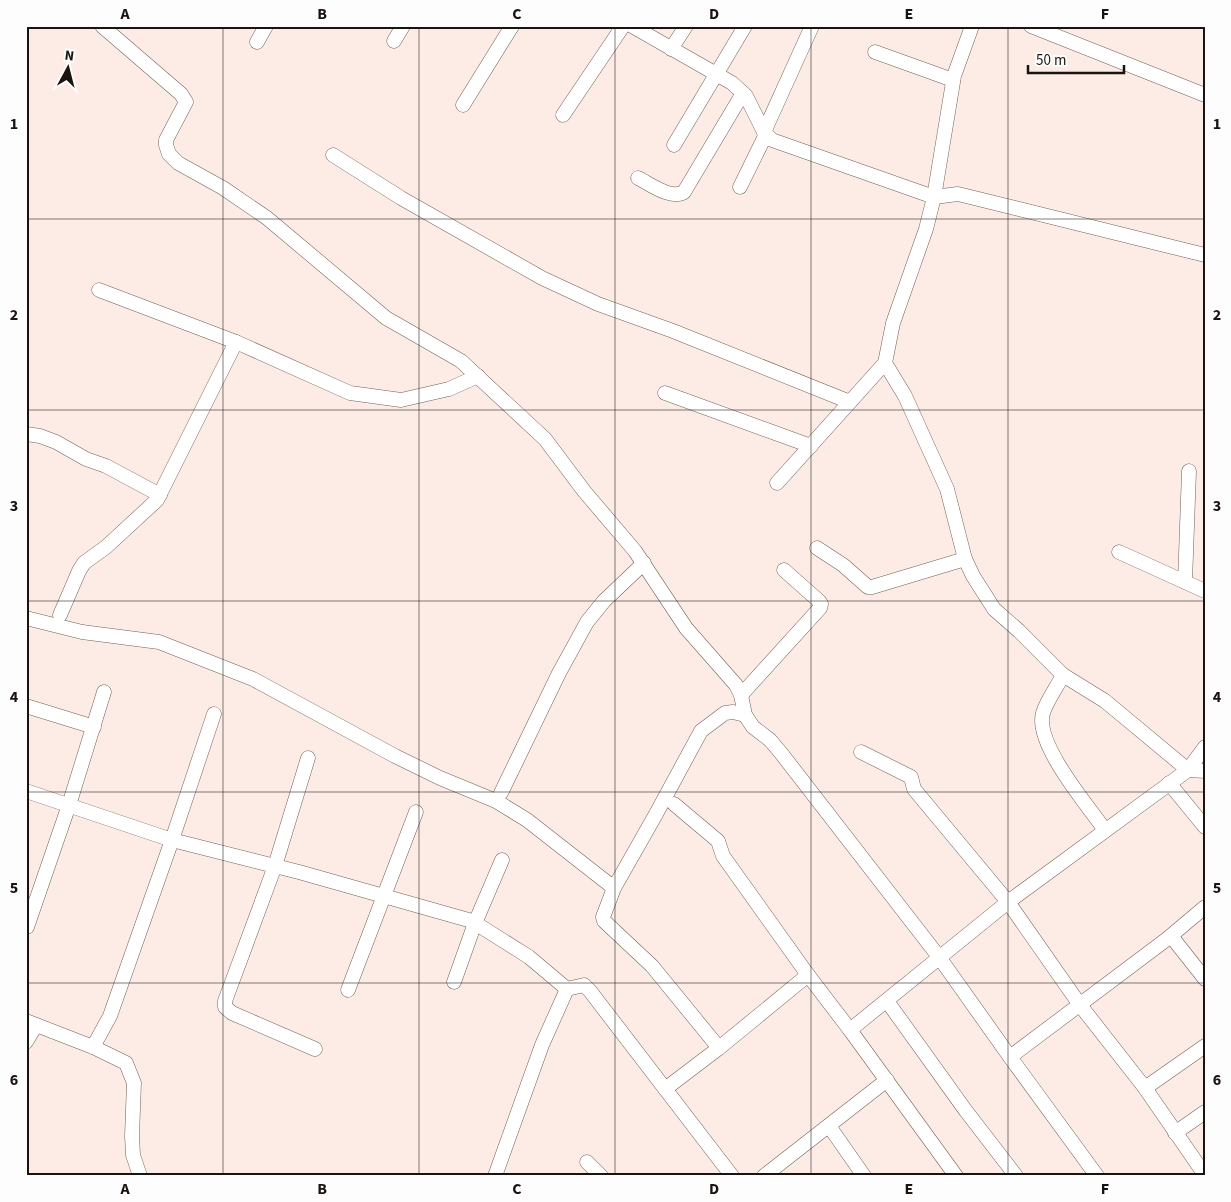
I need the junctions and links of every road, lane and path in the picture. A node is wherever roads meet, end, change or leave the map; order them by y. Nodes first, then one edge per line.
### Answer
1 (102, 26) edge
2 (266, 26) edge
3 (403, 26) edge
4 (512, 26) edge
5 (623, 26) edge
6 (632, 26) edge
7 (686, 26) edge
8 (745, 26) edge
9 (812, 26) edge
10 (972, 26) edge
11 (1031, 26) edge
12 (394, 41) dead end
13 (256, 42) dead end
14 (671, 49) junction
15 (876, 52) dead end
16 (716, 74) junction
17 (953, 80) junction
18 (743, 93) junction
19 (1205, 95) edge
20 (463, 105) dead end
21 (563, 116) dead end
22 (765, 133) junction
23 (674, 145) dead end
24 (333, 156) dead end
25 (638, 178) dead end
26 (740, 187) dead end
27 (934, 197) junction
28 (1205, 255) edge
29 (99, 290) dead end
30 (236, 342) junction
31 (885, 363) junction
32 (478, 376) junction
33 (665, 394) dead end
34 (850, 402) junction
35 (26, 434) edge
36 (811, 446) junction
37 (1189, 471) dead end
38 (778, 483) dead end
39 (160, 495) junction
40 (817, 548) dead end
41 (1119, 552) dead end
42 (966, 559) junction
43 (644, 563) junction
44 (784, 570) dead end
45 (1185, 582) junction
46 (1205, 591) edge
47 (60, 615) dead end
48 (26, 618) edge
49 (1063, 675) junction
50 (104, 692) dead end
51 (741, 695) junction
52 (26, 706) edge
53 (214, 714) dead end
54 (745, 714) junction
55 (94, 727) junction
56 (1205, 747) edge
57 (861, 752) dead end
58 (308, 758) dead end
59 (1188, 770) junction
60 (1205, 771) edge
61 (1169, 784) junction
62 (26, 790) edge
63 (501, 793) dead end
64 (674, 804) dead end
65 (69, 805) junction
66 (416, 812) dead end
67 (1205, 827) edge
68 (1105, 830) junction
69 (172, 840) junction
70 (502, 860) dead end
71 (275, 866) junction
72 (614, 888) junction
73 (383, 896) junction
74 (30, 899) edge
75 (1008, 902) junction
76 (1205, 908) edge
77 (475, 923) junction
78 (27, 927) edge
79 (1171, 936) junction
80 (939, 957) junction
81 (808, 976) junction
82 (1205, 980) edge
83 (454, 982) dead end
84 (566, 989) junction
85 (348, 990) dead end
86 (887, 1001) junction
87 (1080, 1004) junction
88 (31, 1023) edge
89 (850, 1030) junction
90 (26, 1042) edge
91 (1205, 1046) edge
92 (93, 1047) junction
93 (719, 1048) junction
94 (315, 1049) dead end
95 (1010, 1057) junction
96 (887, 1080) junction
97 (1145, 1088) junction
98 (665, 1089) junction
99 (1205, 1112) edge
100 (829, 1126) junction
101 (1174, 1132) junction
102 (587, 1162) dead end
103 (1205, 1175) edge
104 (140, 1176) edge
105 (495, 1176) edge
106 (601, 1176) edge
107 (732, 1176) edge
108 (764, 1176) edge
109 (864, 1176) edge
110 (956, 1176) edge
111 (1016, 1176) edge
112 (1098, 1176) edge

1 - 32 street
2 - 13 street
3 - 12 street
4 - 20 street
5 - 21 street
6 - 14 street
7 - 14 street
8 - 16 street
9 - 22 street
10 - 17 street
11 - 19 street
14 - 16 street
15 - 17 street
16 - 18 street
16 - 23 street
17 - 27 street
18 - 22 street
18 - 25 street
22 - 26 street
22 - 27 street
24 - 34 street
27 - 28 street
27 - 31 street
29 - 30 street
30 - 32 street
30 - 39 street
31 - 34 street
31 - 42 street
32 - 43 street
33 - 36 street
34 - 36 street
35 - 39 street
36 - 38 street
37 - 45 street
39 - 47 street
40 - 42 street
41 - 45 street
42 - 49 street
43 - 51 street
43 - 63 street
44 - 51 street
45 - 46 street
48 - 72 street
49 - 59 street
49 - 68 street
50 - 55 street
51 - 54 street
52 - 55 street
53 - 69 street
54 - 72 street
54 - 80 street
55 - 65 street
56 - 59 street
57 - 75 street
58 - 71 street
59 - 60 street
59 - 61 street
61 - 67 street
61 - 68 street
62 - 65 street
64 - 81 street
65 - 69 street
65 - 74 street
66 - 73 street
68 - 75 street
69 - 71 street
69 - 92 street
70 - 77 street
71 - 73 street
71 - 94 street
72 - 93 street
73 - 77 street
73 - 85 street
74 - 78 street
75 - 80 street
75 - 87 street
76 - 79 street
77 - 83 street
77 - 84 street
79 - 82 street
79 - 87 street
80 - 86 street
80 - 95 street
81 - 89 street
81 - 93 street
84 - 98 street
84 - 105 street
86 - 89 street
86 - 111 street
87 - 95 street
87 - 97 street
88 - 90 street
88 - 92 street
89 - 96 street
91 - 97 street
92 - 104 street
93 - 98 street
95 - 112 street
96 - 100 street
96 - 110 street
97 - 101 street
98 - 107 street
99 - 101 street
100 - 108 street
100 - 109 street
101 - 103 street
102 - 106 street

